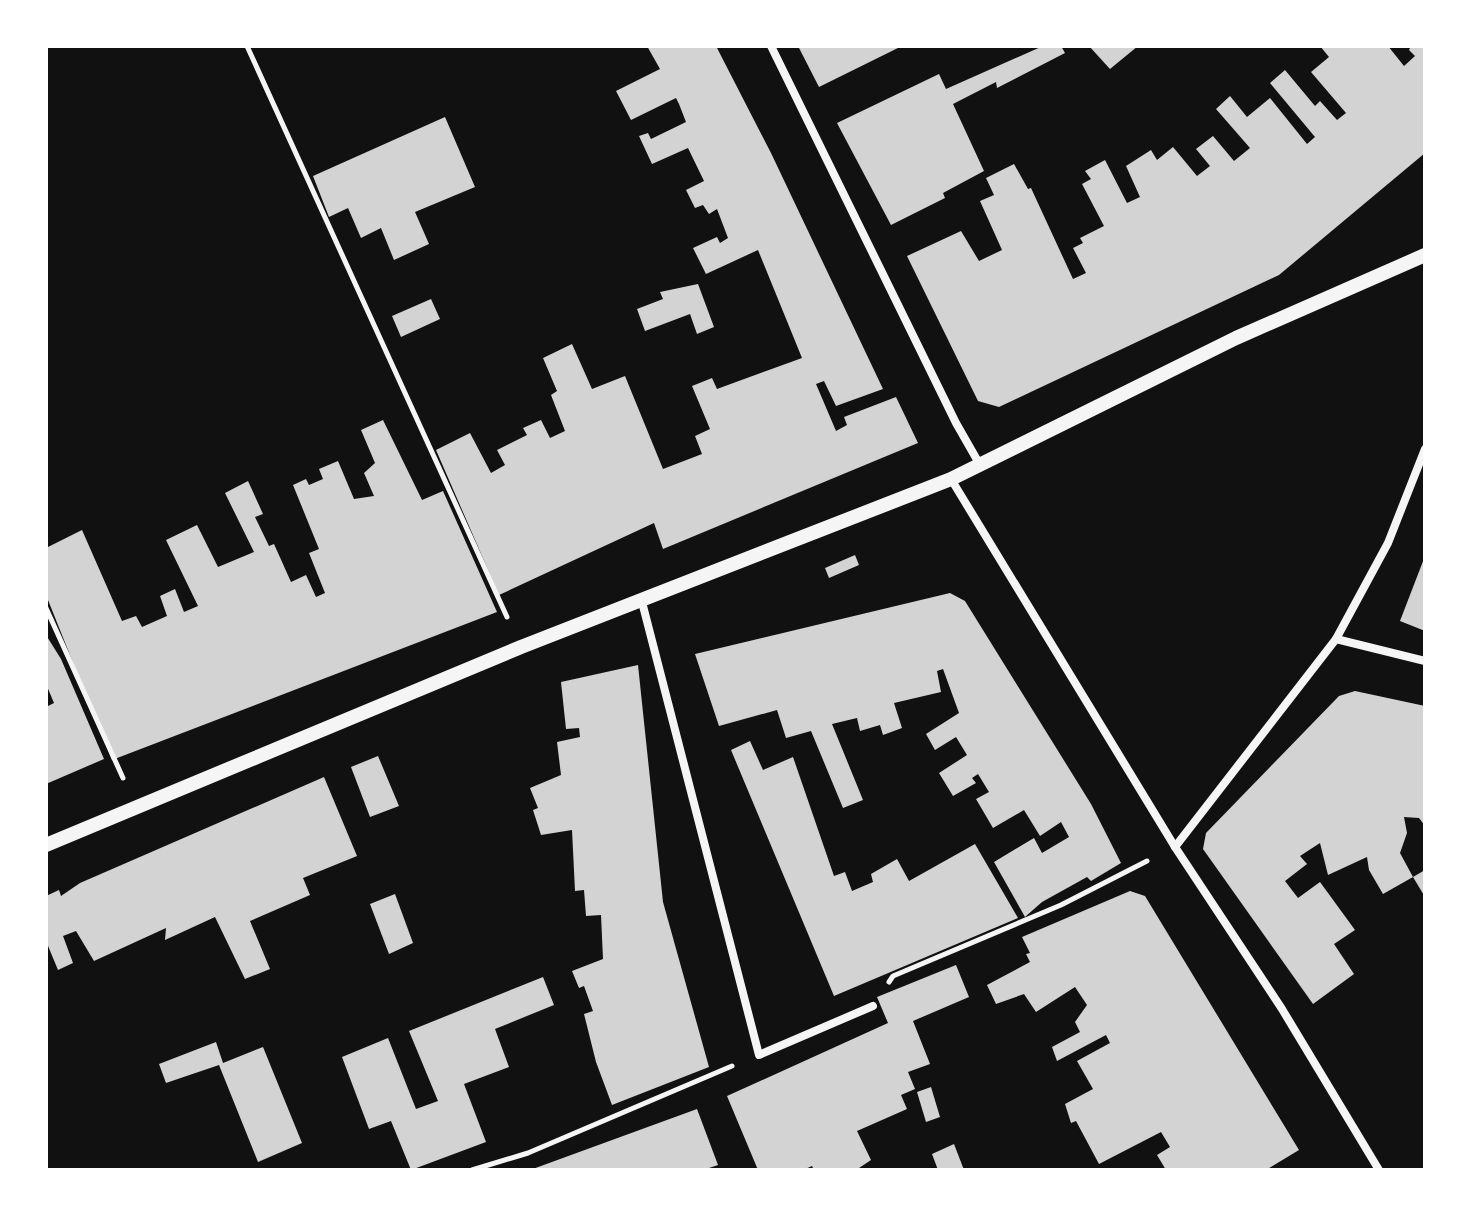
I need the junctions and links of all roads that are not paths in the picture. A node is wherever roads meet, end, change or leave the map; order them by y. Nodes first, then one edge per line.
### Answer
1 (771, 46) edge
2 (1425, 255) edge
3 (1425, 449) edge
4 (980, 465) junction
5 (951, 479) junction
6 (642, 602) junction
7 (1336, 639) junction
8 (1425, 661) edge
9 (46, 845) edge
10 (1175, 847) junction
11 (873, 1006) road end
12 (1375, 1169) edge

1 - 4 street
2 - 4 street
3 - 7 street
4 - 5 street
5 - 6 street
5 - 10 street
6 - 9 street
6 - 11 street
7 - 8 street
7 - 10 street
10 - 12 street

